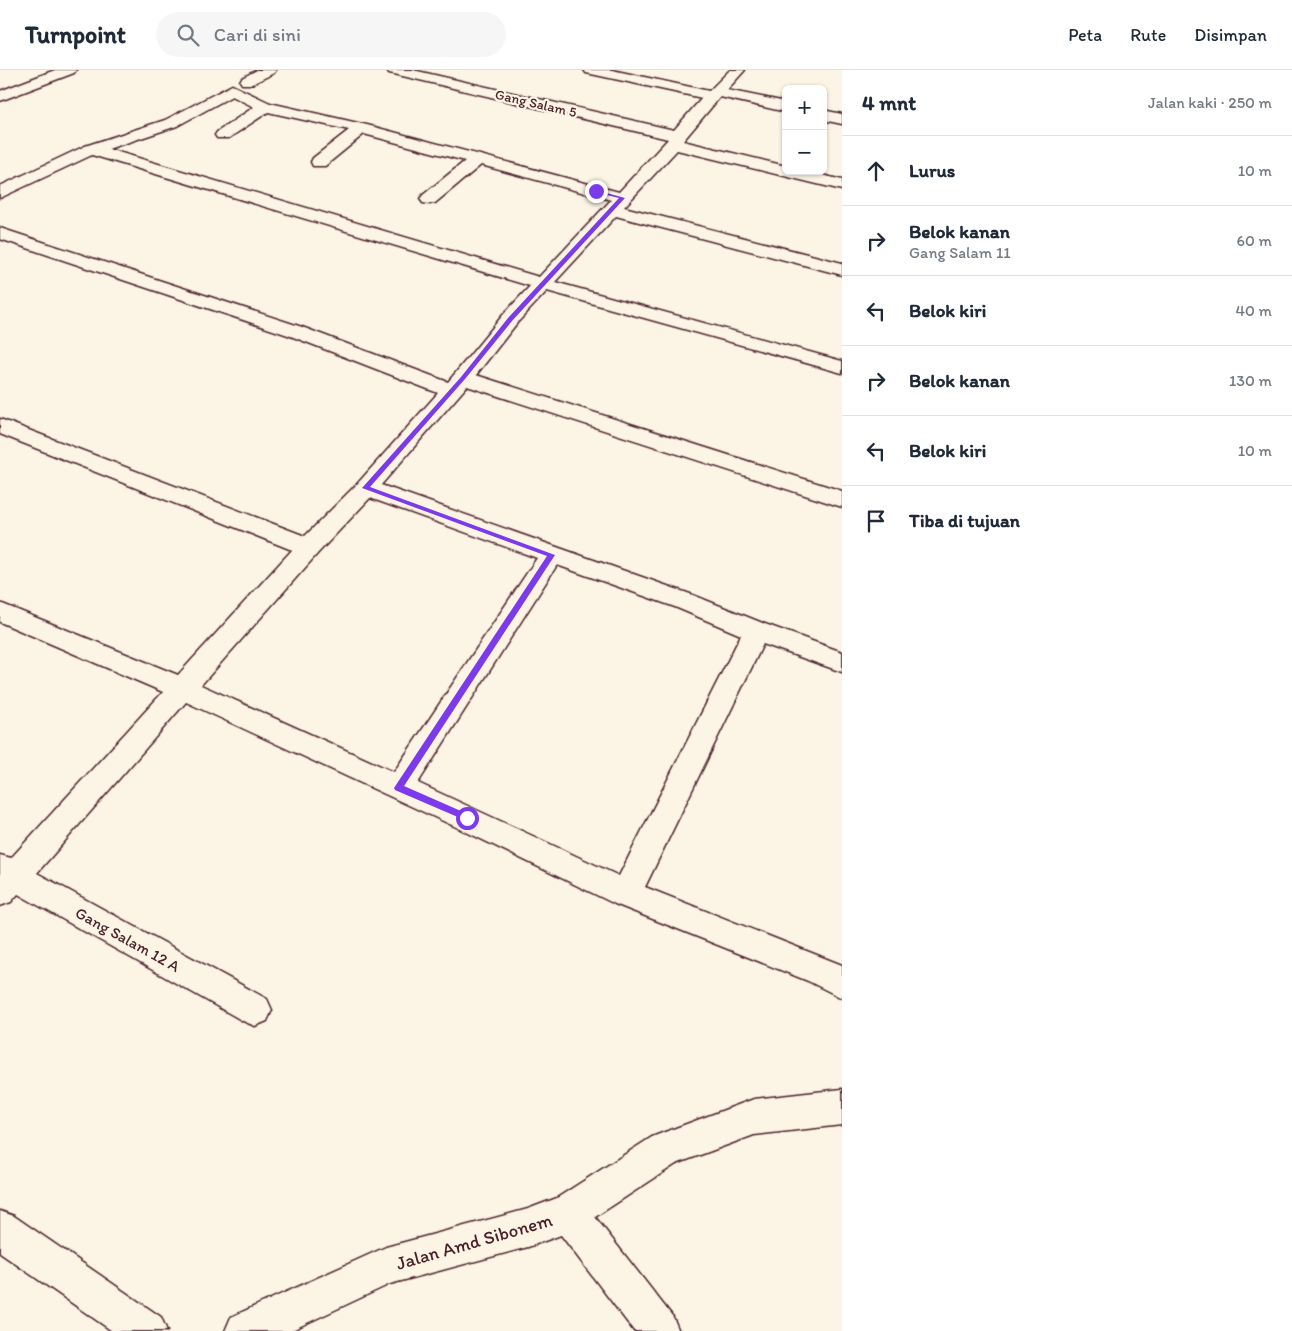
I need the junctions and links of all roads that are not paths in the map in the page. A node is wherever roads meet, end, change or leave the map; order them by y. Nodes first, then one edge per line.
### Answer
1 (69, 70) edge
2 (269, 70) edge
3 (394, 70) edge
4 (591, 70) edge
5 (738, 70) edge
6 (247, 81) dead end
7 (714, 94) junction
8 (0, 96) edge
9 (782, 106) edge
10 (265, 107) junction
11 (827, 116) edge
12 (842, 119) edge
13 (361, 128) junction
14 (223, 135) dead end
15 (676, 140) junction
16 (91, 149) junction
17 (477, 160) junction
18 (319, 162) dead end
19 (842, 185) edge
20 (0, 193) edge
21 (429, 199) dead end
22 (618, 204) junction
23 (0, 233) edge
24 (842, 269) edge
25 (543, 284) junction
26 (842, 367) edge
27 (457, 384) junction
28 (0, 426) edge
29 (366, 488) junction
30 (842, 499) edge
31 (309, 547) junction
32 (551, 555) junction
33 (0, 612) edge
34 (756, 631) junction
35 (842, 662) edge
36 (182, 688) junction
37 (398, 788) junction
38 (5, 878) edge
39 (626, 894) junction
40 (842, 982) edge
41 (255, 1010) dead end
42 (842, 1107) edge
43 (568, 1213) junction
44 (0, 1230) edge
45 (147, 1331) edge
46 (245, 1331) edge
47 (659, 1331) edge

1 - 8 street
2 - 6 street
3 - 15 street, Gang Salam 5
4 - 7 street
5 - 7 street
7 - 9 street
7 - 15 street
10 - 13 street
10 - 14 street
10 - 16 street
11 - 12 street
13 - 17 street
13 - 18 street
15 - 19 street, Gang Salam 5
15 - 22 street
16 - 20 street
16 - 25 street
17 - 21 street
17 - 22 street
22 - 24 street
22 - 25 street
23 - 27 street
25 - 26 street
25 - 27 street
27 - 29 street
27 - 30 street
28 - 31 street
29 - 31 street
29 - 32 street
31 - 36 street
32 - 34 street
32 - 37 street
33 - 36 street
34 - 35 street
34 - 39 street
36 - 37 street
36 - 38 street
37 - 39 street
38 - 41 street, Gang Salam 12 A
39 - 40 street
42 - 43 street, Jalan Amd Sibonem
43 - 46 street, Jalan Amd Sibonem
43 - 47 street
44 - 45 street

